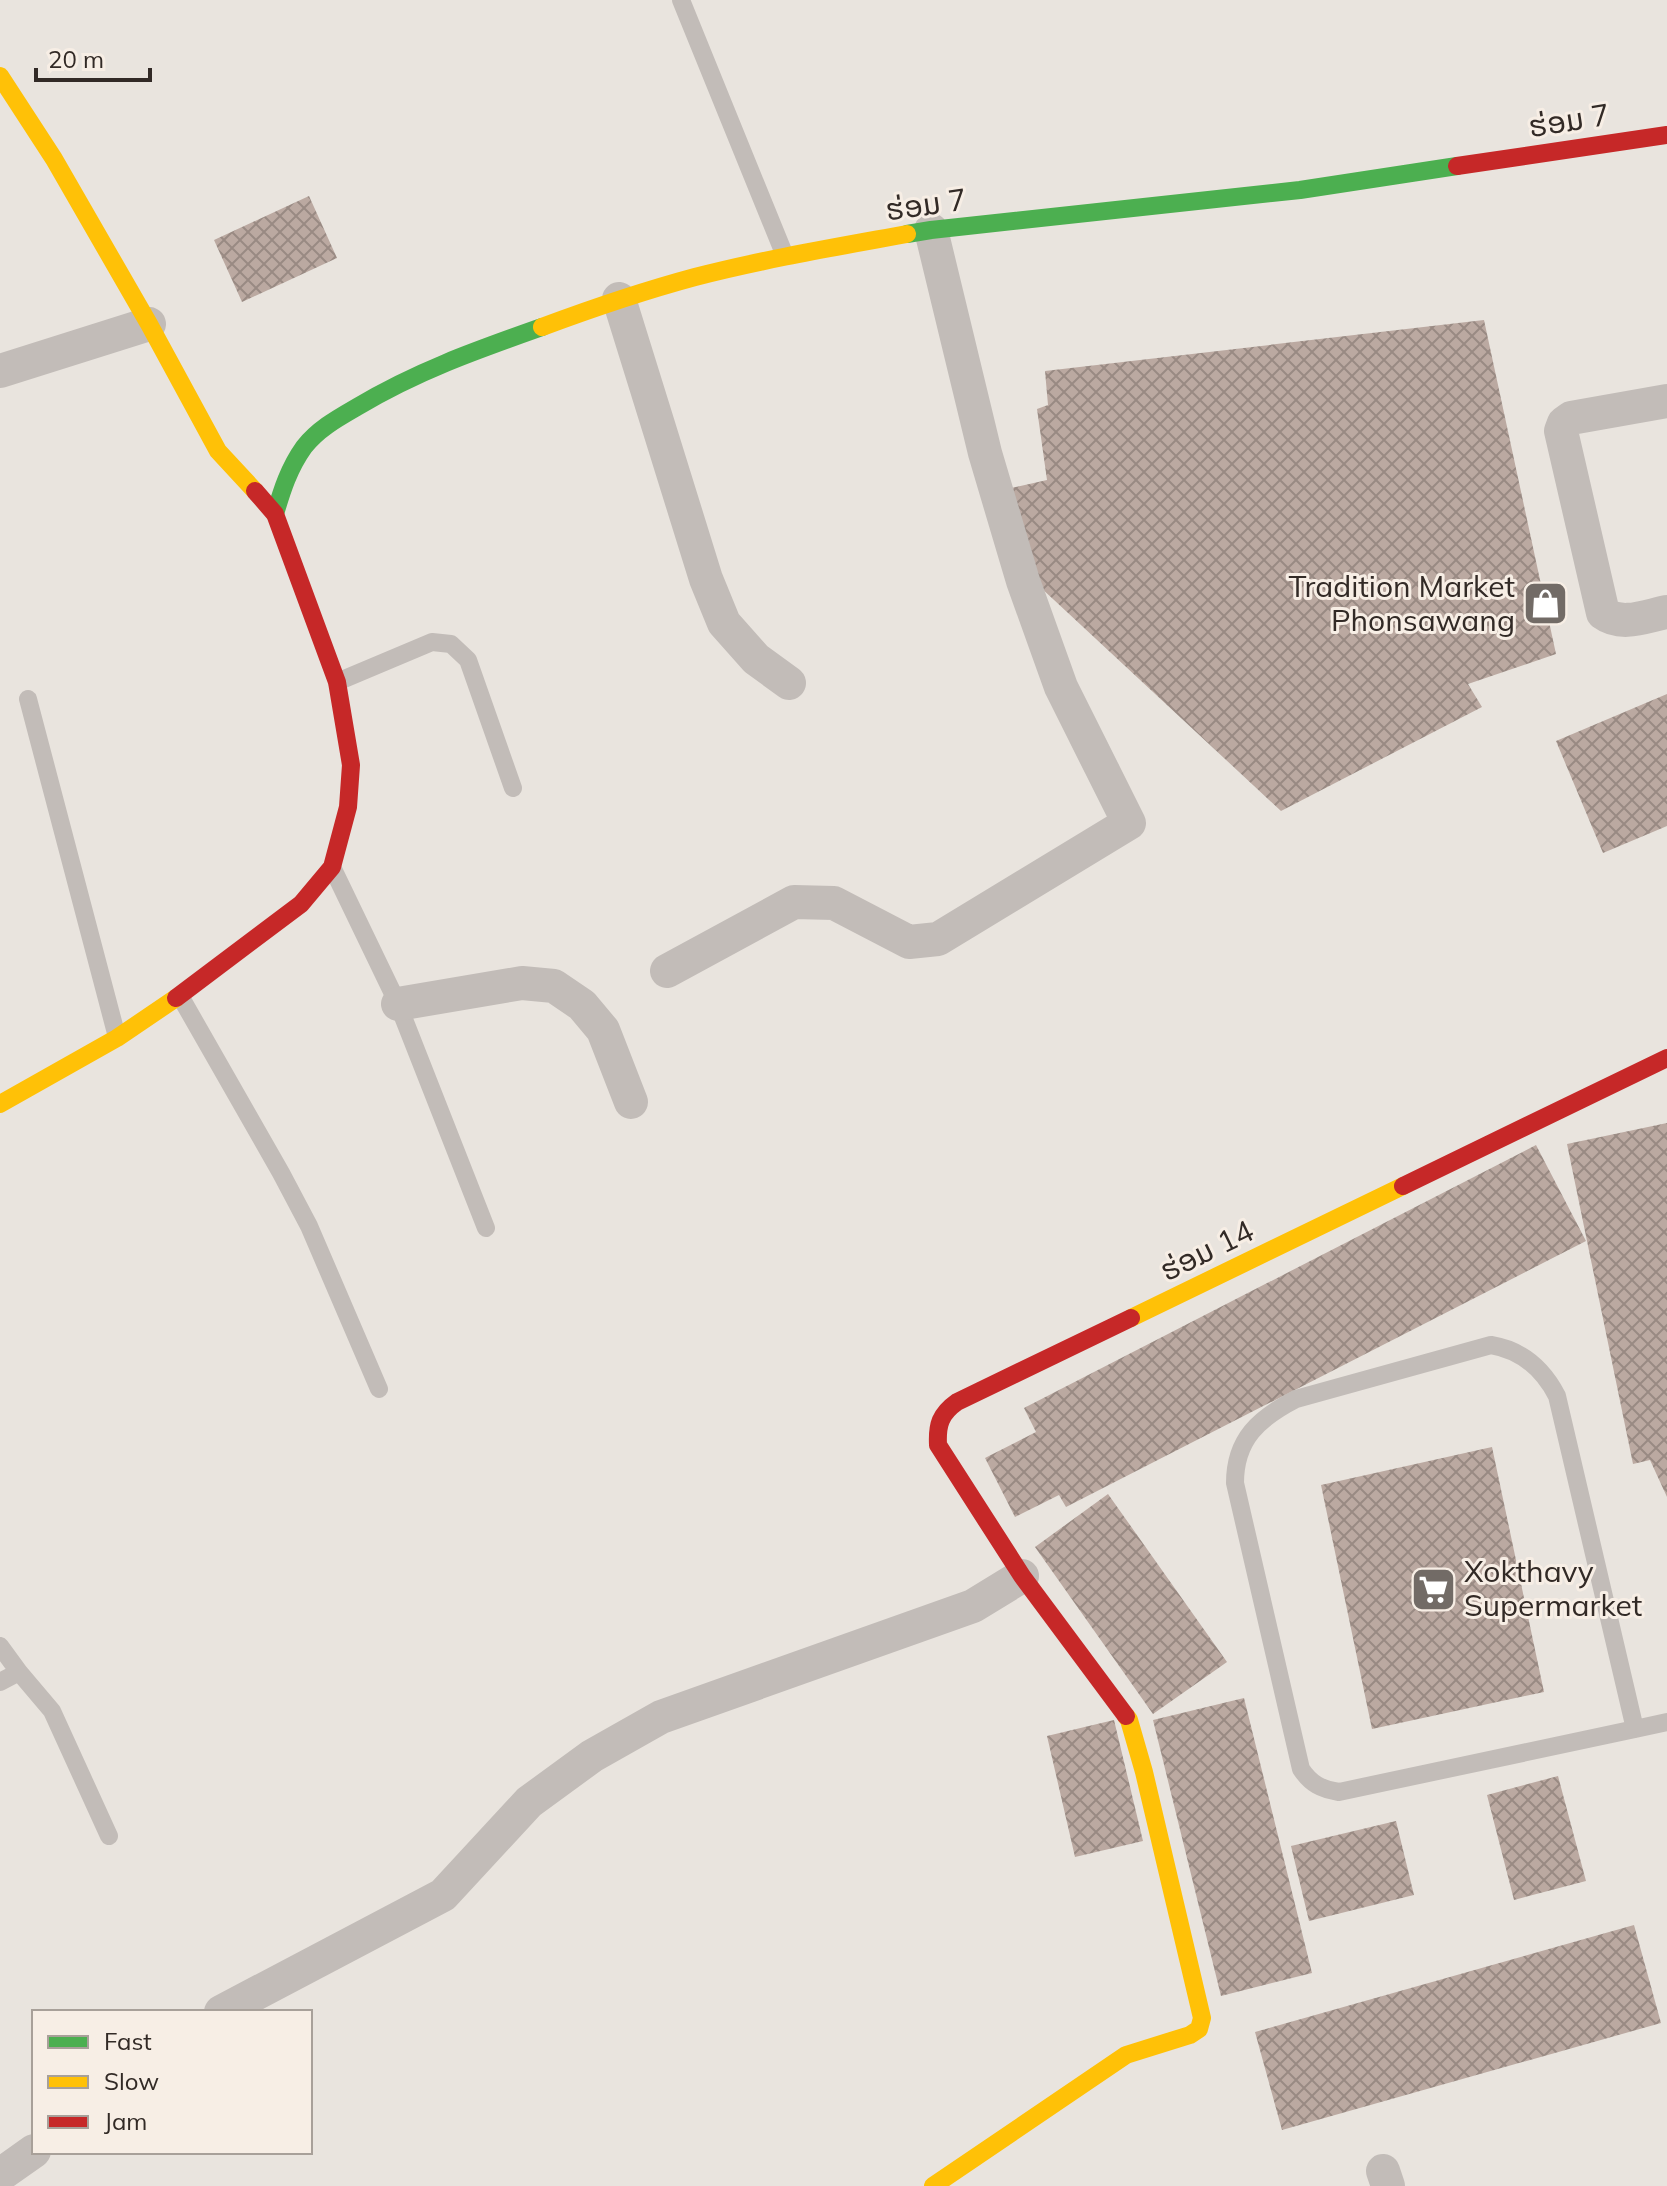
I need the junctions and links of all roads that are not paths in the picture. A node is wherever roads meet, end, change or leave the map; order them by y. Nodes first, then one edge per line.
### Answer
1 (681, 0) edge
2 (0, 76) edge
3 (1667, 135) edge
4 (931, 230) junction
5 (785, 256) junction
6 (619, 299) junction
7 (149, 324) junction
8 (0, 371) edge
9 (1667, 401) edge
10 (275, 514) junction
11 (1667, 612) edge
12 (337, 682) junction
13 (789, 683) dead end
14 (28, 699) dead end
15 (513, 788) dead end
16 (332, 867) junction
17 (667, 971) dead end
18 (180, 996) junction
19 (398, 1004) junction
20 (117, 1038) junction
21 (1667, 1058) edge
22 (631, 1102) dead end
23 (0, 1104) edge
24 (486, 1228) dead end
25 (379, 1389) dead end
26 (1022, 1576) junction
27 (0, 1646) edge
28 (19, 1672) junction
29 (0, 1682) edge
30 (1667, 1722) edge
31 (1635, 1729) junction
32 (109, 1836) dead end
33 (225, 2010) edge
34 (32, 2152) edge
35 (0, 2175) edge
36 (933, 2186) edge

1 - 5 lane
2 - 7 street
3 - 4 street, ຮ່ອມ 7
4 - 5 street, ຮ່ອມ 7
4 - 17 street
5 - 6 street, ຮ່ອມ 7
6 - 10 street, ຮ່ອມ 7
6 - 13 street
7 - 8 street
7 - 10 street
9 - 11 street
10 - 12 street
12 - 15 lane
12 - 16 street
14 - 20 lane
16 - 18 street
16 - 19 lane
18 - 20 street
18 - 25 lane
19 - 22 street
19 - 24 lane
20 - 23 street
21 - 26 street, ຮ່ອມ 14
26 - 33 street
26 - 36 street, ຮ່ອມ 14
27 - 28 lane
28 - 29 lane
28 - 32 lane
30 - 31 lane
31 - 31 lane
34 - 35 street

